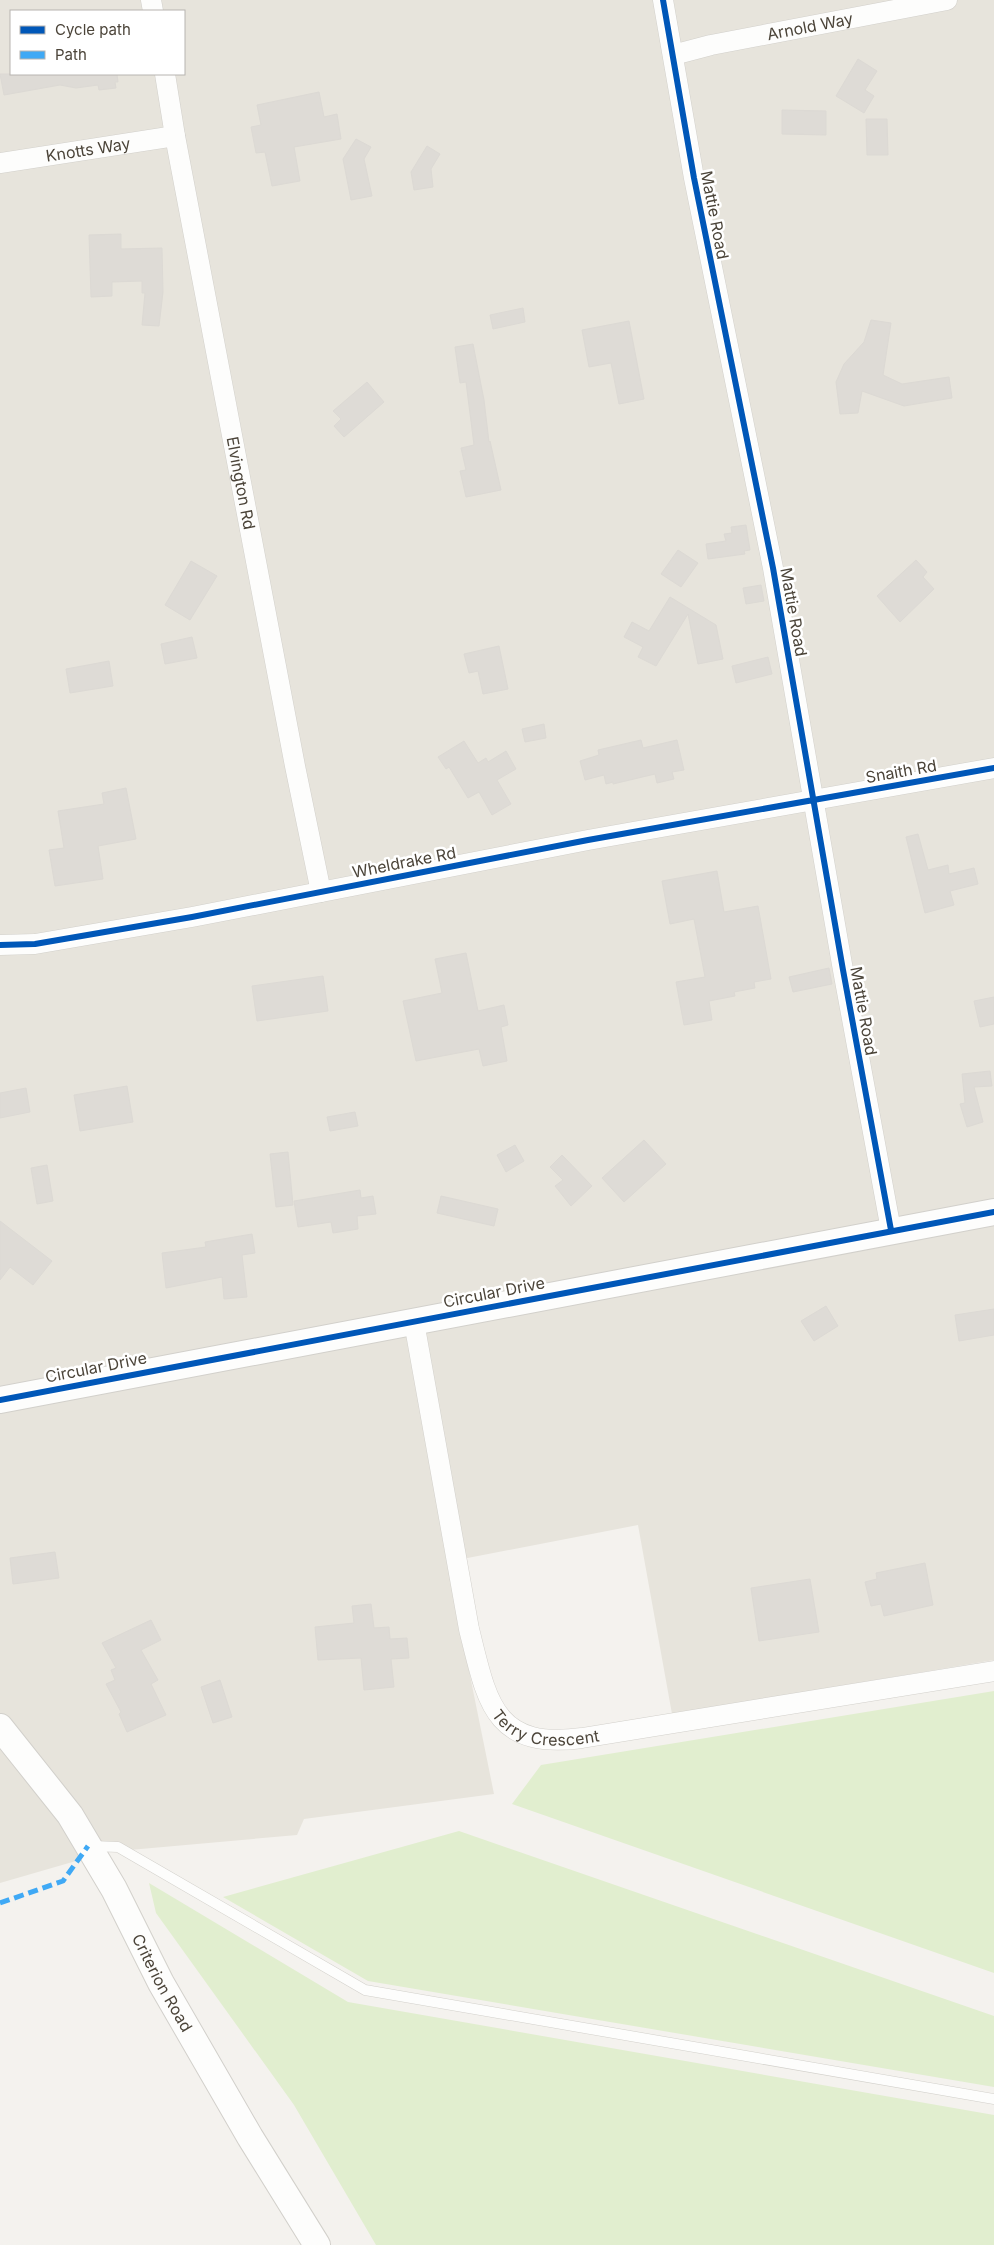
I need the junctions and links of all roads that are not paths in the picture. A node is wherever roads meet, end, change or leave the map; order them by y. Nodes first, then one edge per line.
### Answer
1 (663, 0) edge
2 (947, 0) edge
3 (673, 55) junction
4 (165, 75) edge
5 (175, 136) junction
6 (0, 163) edge
7 (994, 768) edge
8 (814, 800) junction
9 (321, 892) junction
10 (0, 945) edge
11 (994, 1212) edge
12 (891, 1230) junction
13 (414, 1322) junction
14 (0, 1400) edge
15 (994, 1671) edge
16 (0, 1726) edge
17 (88, 1846) junction
18 (994, 2098) edge
19 (317, 2245) edge

1 - 3 street, Mattie Road
2 - 3 street, Arnold Way
3 - 8 street, Mattie Road
4 - 5 street, Elvington Rd
5 - 6 street, Knotts Way
5 - 9 street, Elvington Rd
7 - 8 street, Snaith Rd
8 - 9 street, Wheldrake Rd
8 - 12 street, Mattie Road
9 - 10 street, Wheldrake Rd
11 - 12 street, Circular Drive
12 - 13 street, Circular Drive
13 - 14 street, Circular Drive
13 - 15 street, Terry Crescent
16 - 17 street, Criterion Road
17 - 18 lane
17 - 19 street, Criterion Road

